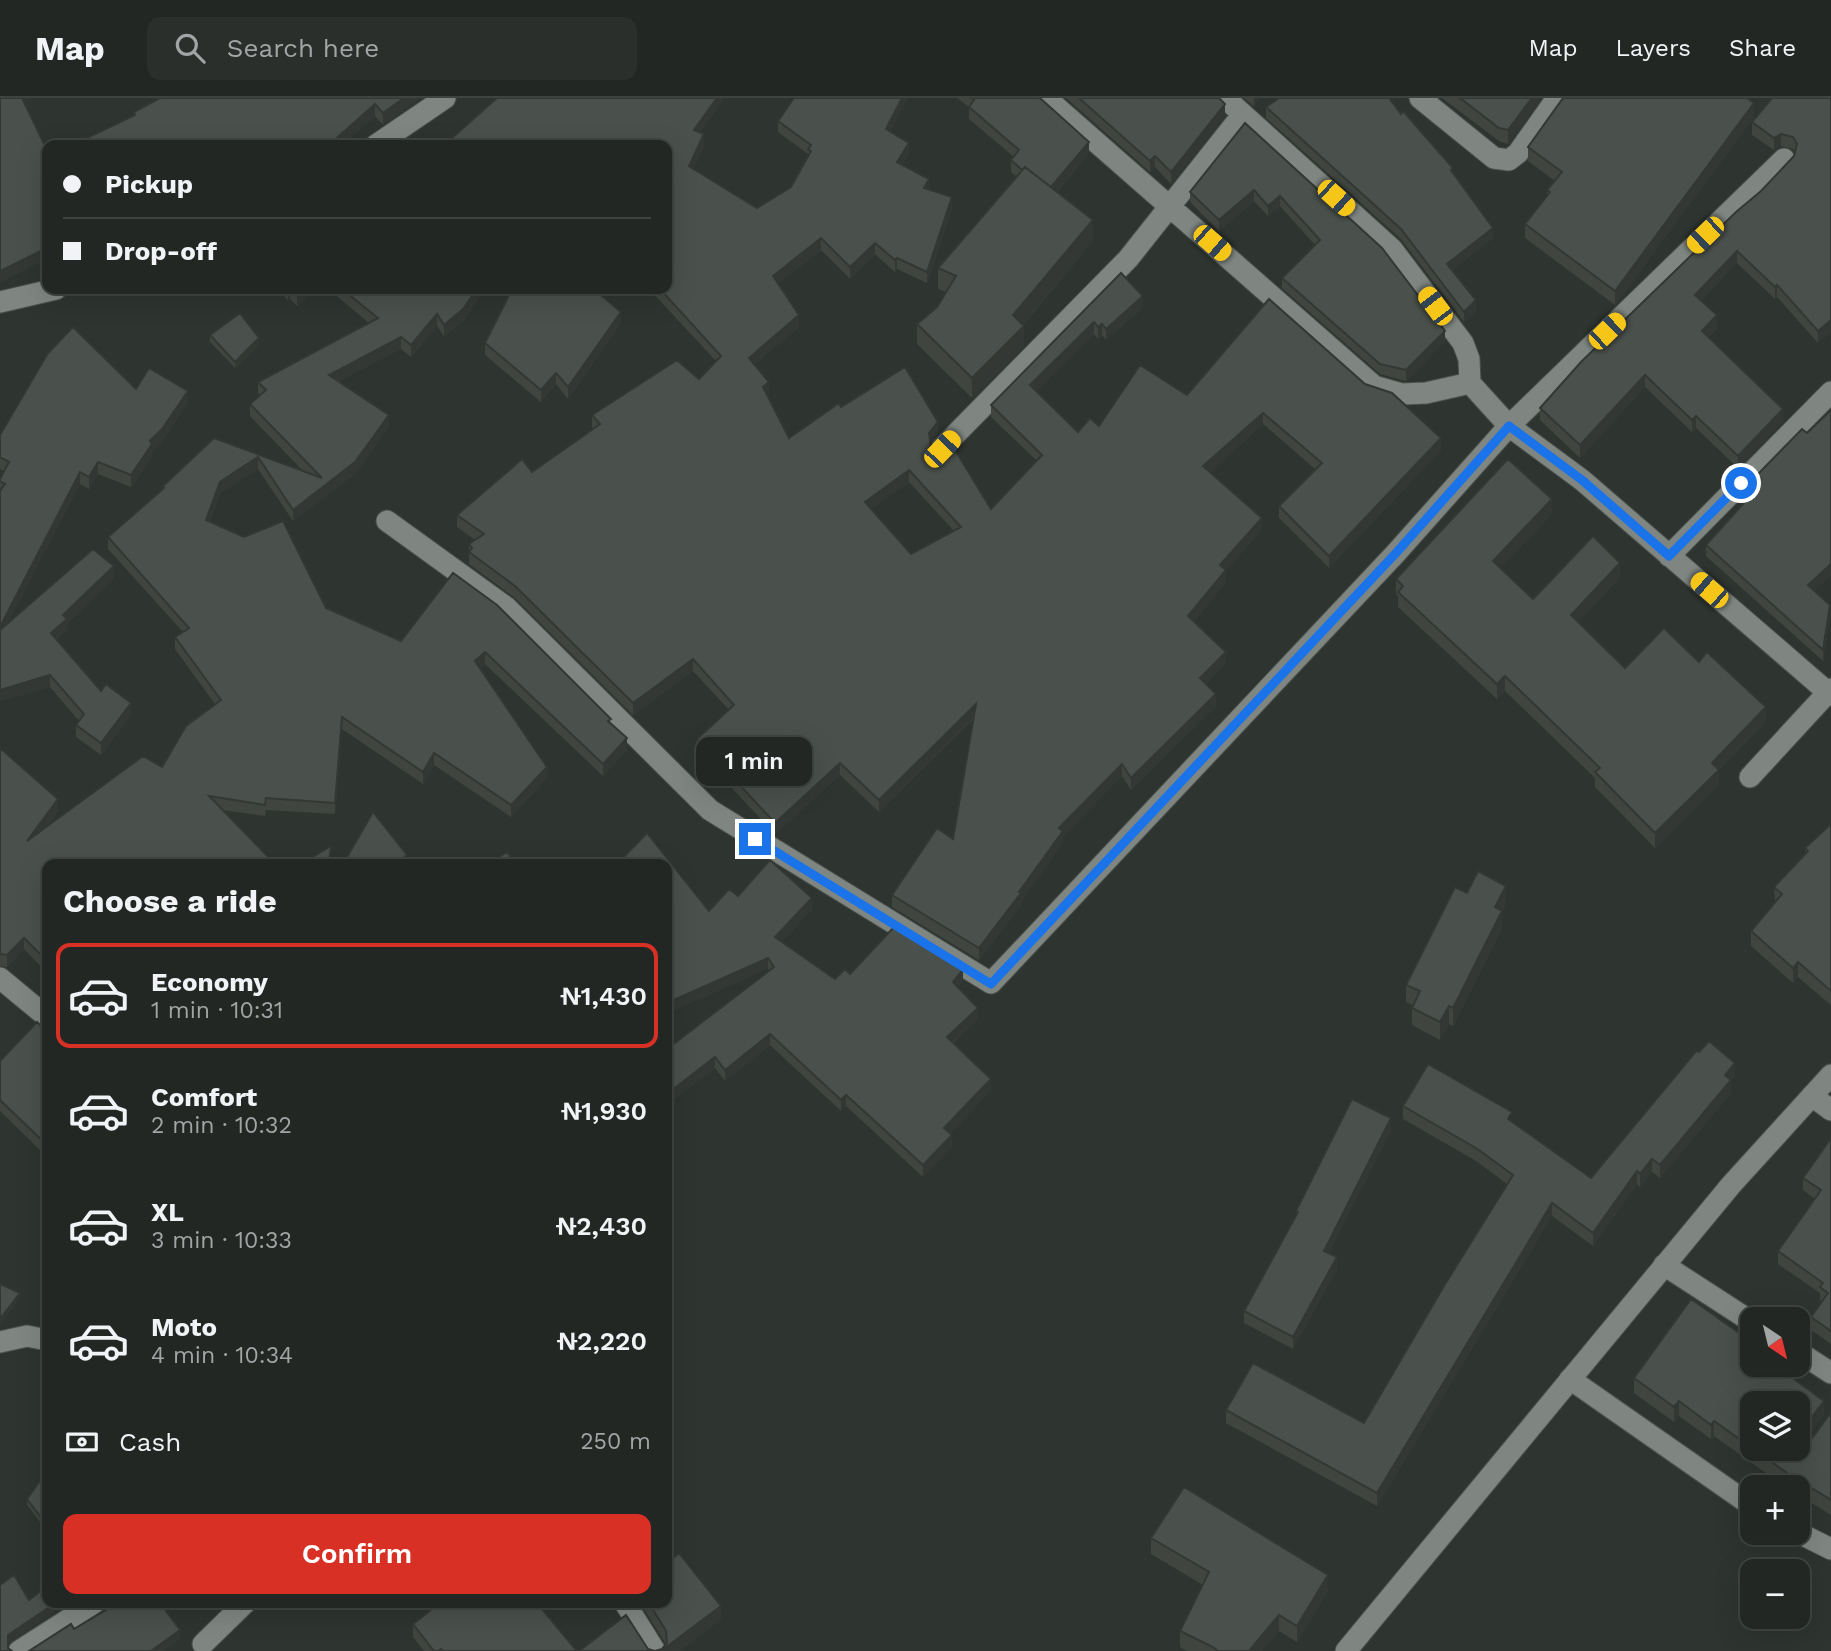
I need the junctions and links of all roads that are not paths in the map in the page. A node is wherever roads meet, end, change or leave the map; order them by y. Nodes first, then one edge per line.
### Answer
1 (445, 98) edge
2 (1046, 98) edge
3 (1225, 98) edge
4 (1420, 98) edge
5 (1557, 98) edge
6 (1243, 114) junction
7 (383, 140) edge
8 (1784, 159) dead end
9 (1170, 206) junction
10 (42, 292) edge
11 (0, 302) edge
12 (1470, 383) junction
13 (1831, 392) edge
14 (1509, 426) junction
15 (942, 449) edge
16 (387, 521) dead end
17 (1669, 556) junction
18 (1830, 692) edge
19 (1750, 777) dead end
20 (0, 978) edge
21 (42, 1013) edge
22 (1831, 1075) edge
23 (1812, 1096) junction
24 (1831, 1110) edge
25 (1664, 1265) junction
26 (1740, 1314) edge
27 (42, 1339) edge
28 (0, 1342) edge
29 (1810, 1359) edge
30 (1831, 1373) edge
31 (1570, 1379) junction
32 (1740, 1498) edge
33 (1810, 1538) edge
34 (1831, 1549) edge
35 (86, 1608) edge
36 (239, 1608) edge
37 (628, 1608) edge
38 (203, 1644) dead end
39 (19, 1651) edge
40 (655, 1651) edge
41 (1346, 1651) edge

1 - 7 street
2 - 9 street
3 - 6 street
4 - 5 street
6 - 9 street
6 - 12 street
8 - 14 street
9 - 12 street
9 - 15 street
10 - 11 street
12 - 14 street
13 - 17 street
14 - 16 street
14 - 17 street
17 - 18 street
18 - 19 street
20 - 21 street
22 - 23 street
23 - 24 street
23 - 25 street
25 - 26 street
25 - 31 street
27 - 28 street
29 - 30 street
31 - 32 street
31 - 41 street
33 - 34 street
35 - 39 street
36 - 38 street
37 - 40 street

